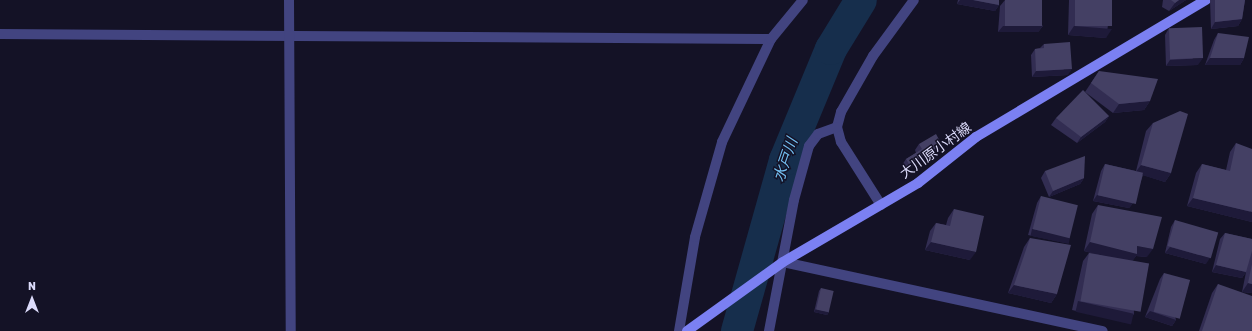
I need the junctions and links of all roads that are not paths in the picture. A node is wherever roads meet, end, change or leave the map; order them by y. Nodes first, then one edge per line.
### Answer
1 (289, 0) edge
2 (803, 0) edge
3 (914, 0) edge
4 (1206, 0) edge
5 (0, 34) edge
6 (289, 34) junction
7 (771, 39) junction
8 (837, 127) junction
9 (882, 205) junction
10 (782, 262) junction
11 (690, 329) edge
12 (291, 331) edge
13 (679, 331) edge
14 (769, 331) edge
15 (1103, 331) edge

1 - 6 street
2 - 7 street
3 - 8 street
4 - 9 main road, 大川原小村線
5 - 6 street
6 - 7 street
6 - 12 street
7 - 13 street
8 - 9 street
8 - 10 street
9 - 10 main road, 大川原小村線
10 - 11 main road, 大川原小村線
10 - 14 street
10 - 15 street

